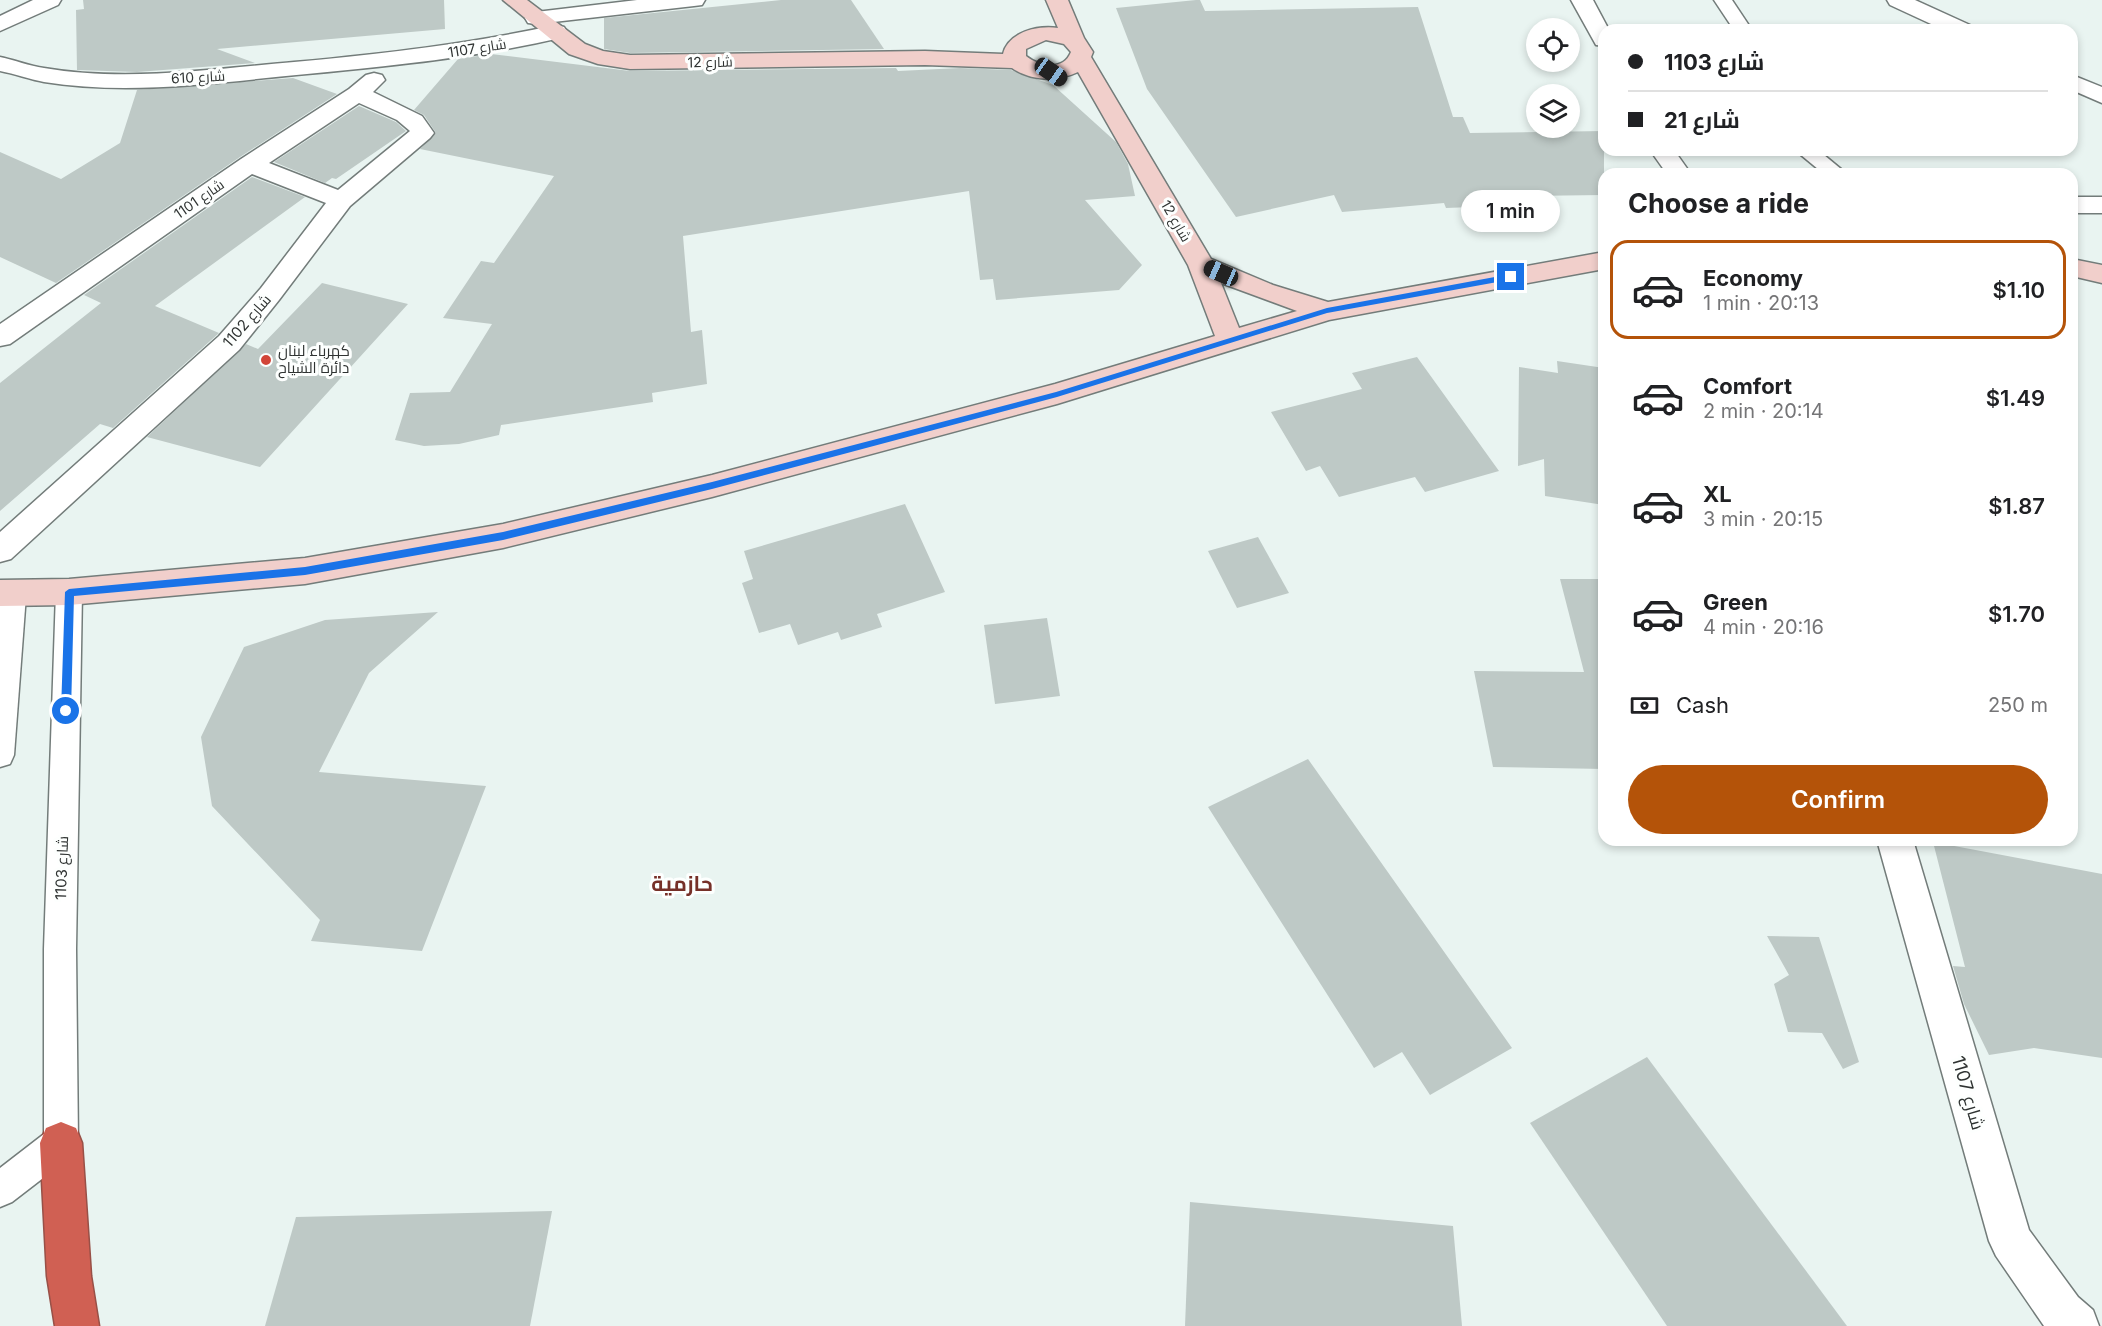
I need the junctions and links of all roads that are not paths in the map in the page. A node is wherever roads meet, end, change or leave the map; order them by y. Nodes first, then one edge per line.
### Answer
1 (50, 0) edge
2 (514, 0) edge
3 (694, 0) edge
4 (1053, 0) edge
5 (1057, 0) edge
6 (1582, 0) edge
7 (1723, 0) edge
8 (1898, 0) edge
9 (656, 2) edge
10 (536, 18) junction
11 (0, 24) edge
12 (1739, 24) edge
13 (1949, 24) edge
14 (1598, 29) edge
15 (556, 32) junction
16 (1024, 46) junction
17 (1078, 49) junction
18 (398, 60) junction
19 (0, 64) edge
20 (1051, 72) junction
21 (2078, 85) edge
22 (357, 94) junction
23 (2102, 96) edge
24 (1114, 115) junction
25 (1813, 156) edge
26 (250, 164) junction
27 (1829, 168) edge
28 (341, 200) junction
29 (2078, 205) edge
30 (2102, 205) edge
31 (1598, 261) edge
32 (1201, 265) junction
33 (2078, 269) edge
34 (2102, 274) edge
35 (1327, 311) junction
36 (0, 337) edge
37 (1230, 340) junction
38 (0, 550) edge
39 (69, 592) junction
40 (6, 594) edge
41 (0, 756) edge
42 (1897, 846) edge
43 (61, 1143) junction
44 (0, 1190) edge
45 (77, 1326) edge
46 (2077, 1326) edge

1 - 11 street
2 - 10 street, شارع 12
3 - 9 street
4 - 16 street
5 - 17 street, شارع 12
6 - 14 street
7 - 12 lane
8 - 13 street
9 - 10 street
10 - 15 street, شارع 12
15 - 16 street, شارع 12
15 - 18 street, شارع 1107
16 - 17 street, شارع 12
16 - 20 street, شارع 12
17 - 20 street
17 - 24 street, شارع 12
18 - 19 street, شارع 610
18 - 22 street, شارع 1101
20 - 24 street, شارع 12
21 - 23 street
22 - 26 street, شارع 1101
22 - 28 street, شارع 1102
24 - 32 street, شارع 12
25 - 27 lane
26 - 28 street
26 - 36 street, شارع 1101
28 - 38 street, شارع 1102
29 - 30 street
31 - 35 street
32 - 35 street
32 - 37 street, شارع 12
33 - 34 street
35 - 37 street
37 - 39 street
39 - 40 street
39 - 43 lane, شارع 1103
40 - 41 lane
42 - 46 street, شارع 1107
43 - 44 lane
43 - 45 highway

